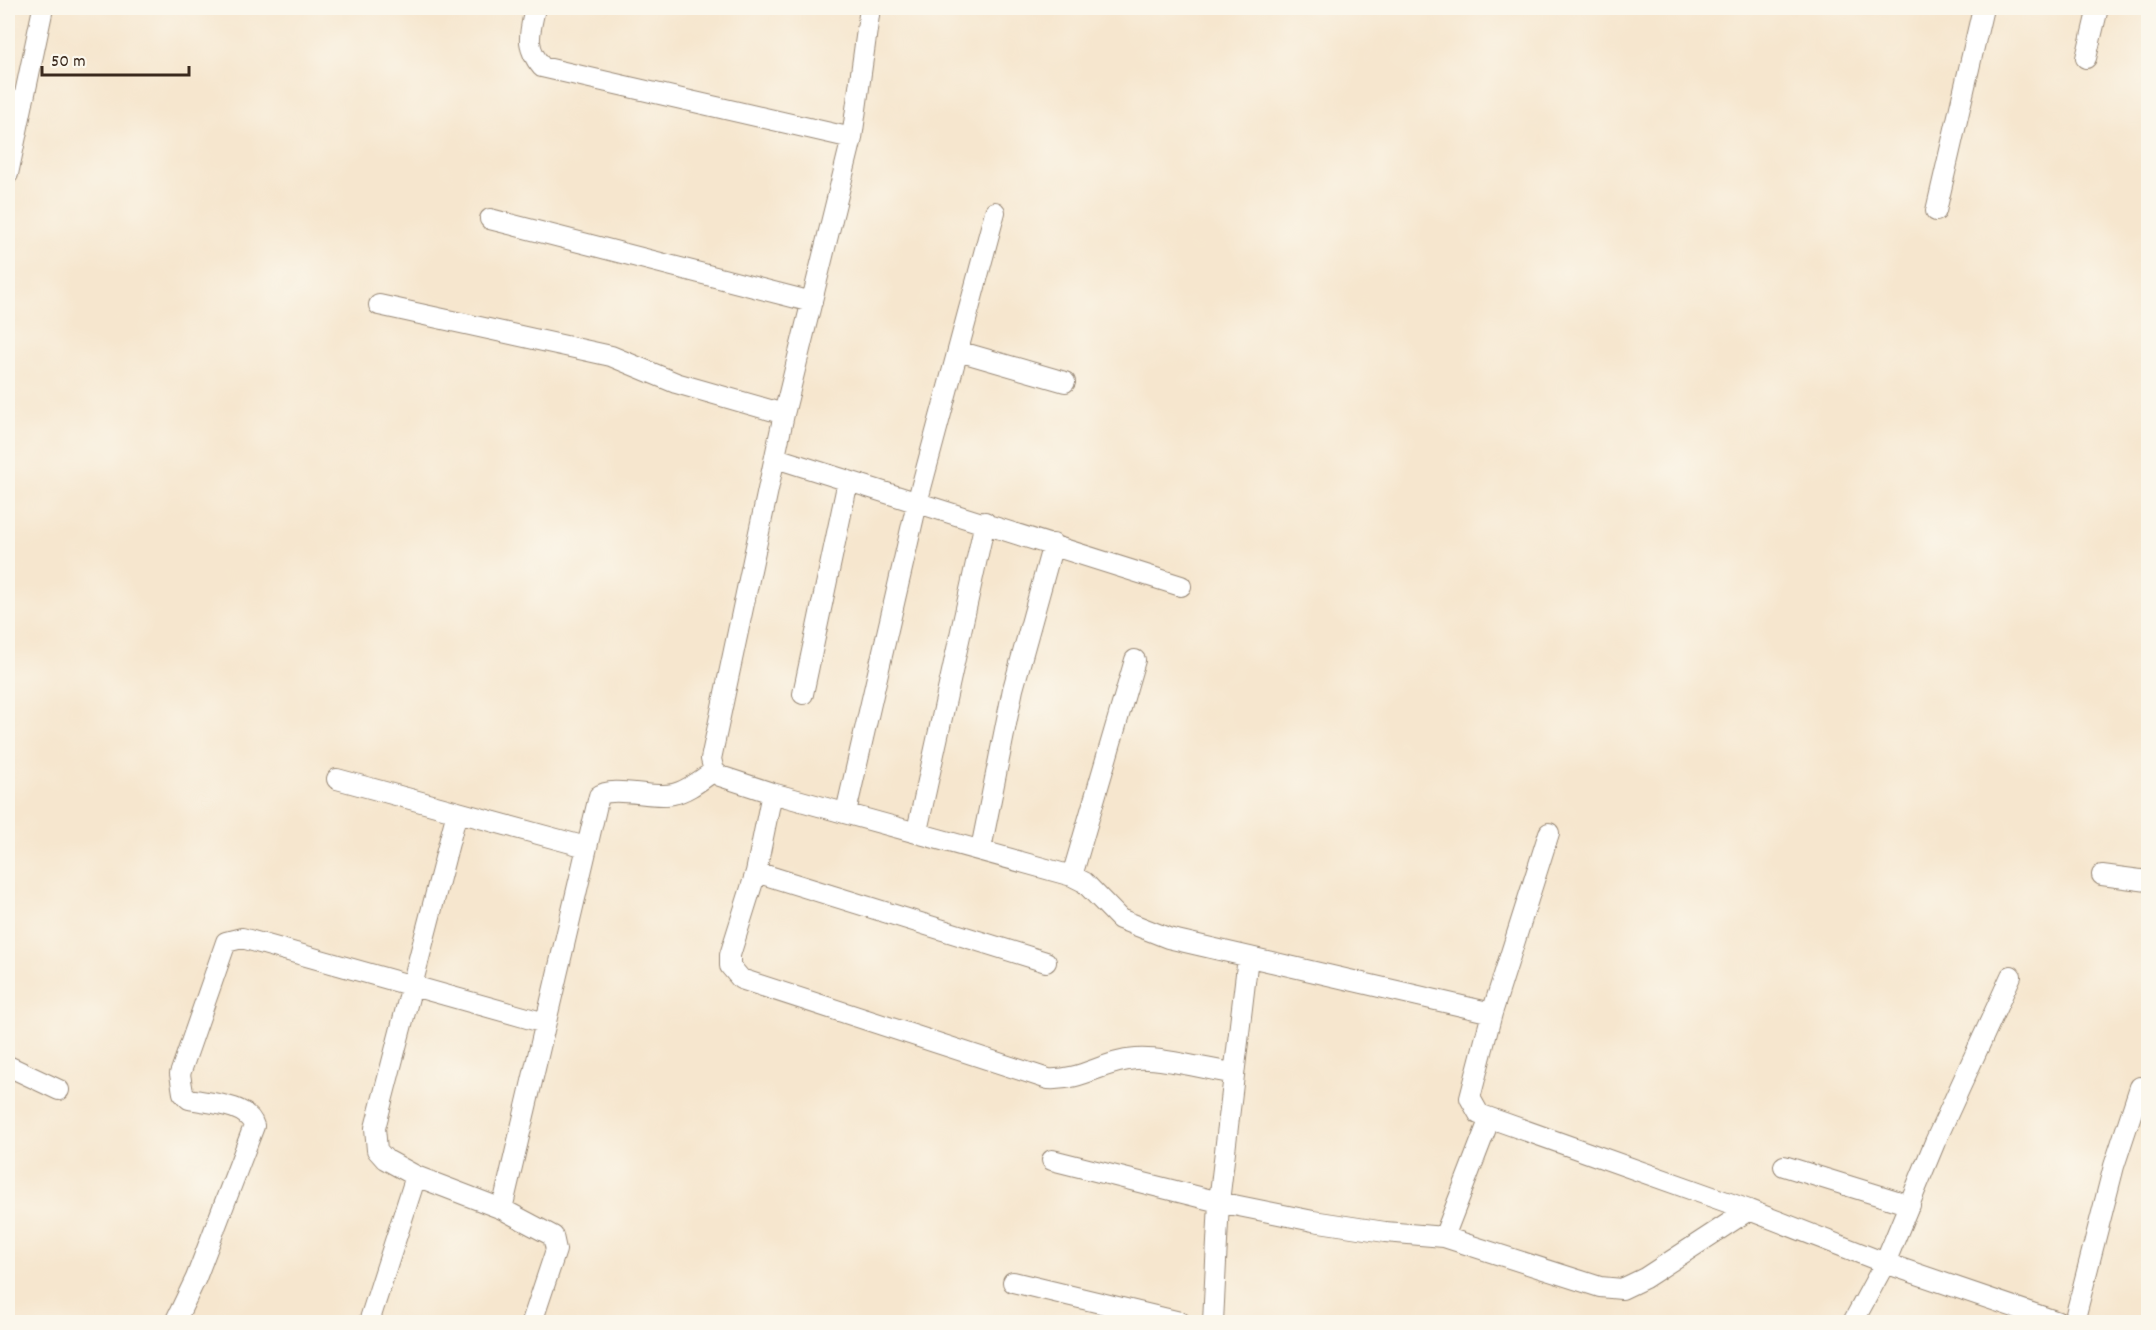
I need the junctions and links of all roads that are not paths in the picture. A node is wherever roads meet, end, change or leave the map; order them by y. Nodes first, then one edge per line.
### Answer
1 (43, 8) edge
2 (535, 8) edge
3 (870, 8) edge
4 (1983, 8) edge
5 (2098, 8) edge
6 (2086, 58) dead end
7 (852, 138) junction
8 (8, 174) edge
9 (995, 212) dead end
10 (1936, 212) dead end
11 (490, 219) dead end
12 (812, 302) junction
13 (379, 306) dead end
14 (958, 351) junction
15 (1065, 382) dead end
16 (784, 414) junction
17 (776, 458) junction
18 (848, 481) junction
19 (917, 503) junction
20 (985, 522) junction
21 (1053, 544) junction
22 (1181, 586) dead end
23 (1136, 660) dead end
24 (803, 694) dead end
25 (714, 771) junction
26 (337, 779) dead end
27 (772, 793) junction
28 (458, 812) junction
29 (846, 812) junction
30 (917, 831) junction
31 (1549, 833) dead end
32 (586, 847) junction
33 (981, 849) junction
34 (756, 872) junction
35 (2102, 875) dead end
36 (1072, 876) junction
37 (2148, 880) edge
38 (1248, 957) junction
39 (1046, 962) dead end
40 (2011, 976) dead end
41 (414, 985) junction
42 (1492, 1013) junction
43 (545, 1023) junction
44 (8, 1066) edge
45 (1232, 1073) junction
46 (2140, 1087) dead end
47 (59, 1090) dead end
48 (1490, 1118) junction
49 (1052, 1160) dead end
50 (1784, 1166) dead end
51 (416, 1176) junction
52 (1219, 1202) junction
53 (1910, 1205) junction
54 (502, 1209) junction
55 (1749, 1210) junction
56 (1444, 1237) junction
57 (1885, 1263) junction
58 (1013, 1282) dead end
59 (175, 1323) edge
60 (369, 1323) edge
61 (532, 1323) edge
62 (1180, 1323) edge
63 (1213, 1323) edge
64 (1853, 1323) edge
65 (2058, 1323) edge
66 (2074, 1323) edge

1 - 8 street
2 - 7 street
3 - 7 street
4 - 10 street
5 - 6 street
7 - 12 street
9 - 14 street
11 - 12 street
12 - 16 street
13 - 16 street
14 - 15 street
14 - 19 street
16 - 17 street
17 - 18 street
17 - 25 street
18 - 19 street
18 - 24 street
19 - 20 street
19 - 29 street
20 - 21 street
20 - 30 street
21 - 22 street
21 - 33 street
23 - 36 street
25 - 27 street
25 - 32 street
26 - 28 street
27 - 29 street
27 - 34 street
28 - 32 street
28 - 41 street
29 - 30 street
30 - 33 street
31 - 42 street
32 - 43 street
33 - 36 street
34 - 39 street
34 - 45 street
35 - 37 street
36 - 38 street
38 - 42 street
38 - 45 street
40 - 53 street
41 - 43 street
41 - 51 street
41 - 59 street
42 - 48 street
43 - 54 street
44 - 47 street
45 - 52 street
46 - 66 street
48 - 55 street
48 - 56 street
49 - 52 street
50 - 53 street
51 - 54 street
51 - 60 street
52 - 56 street
52 - 63 street
53 - 57 street
54 - 61 street
55 - 56 street
55 - 57 street
57 - 64 street
57 - 65 street
58 - 62 street

